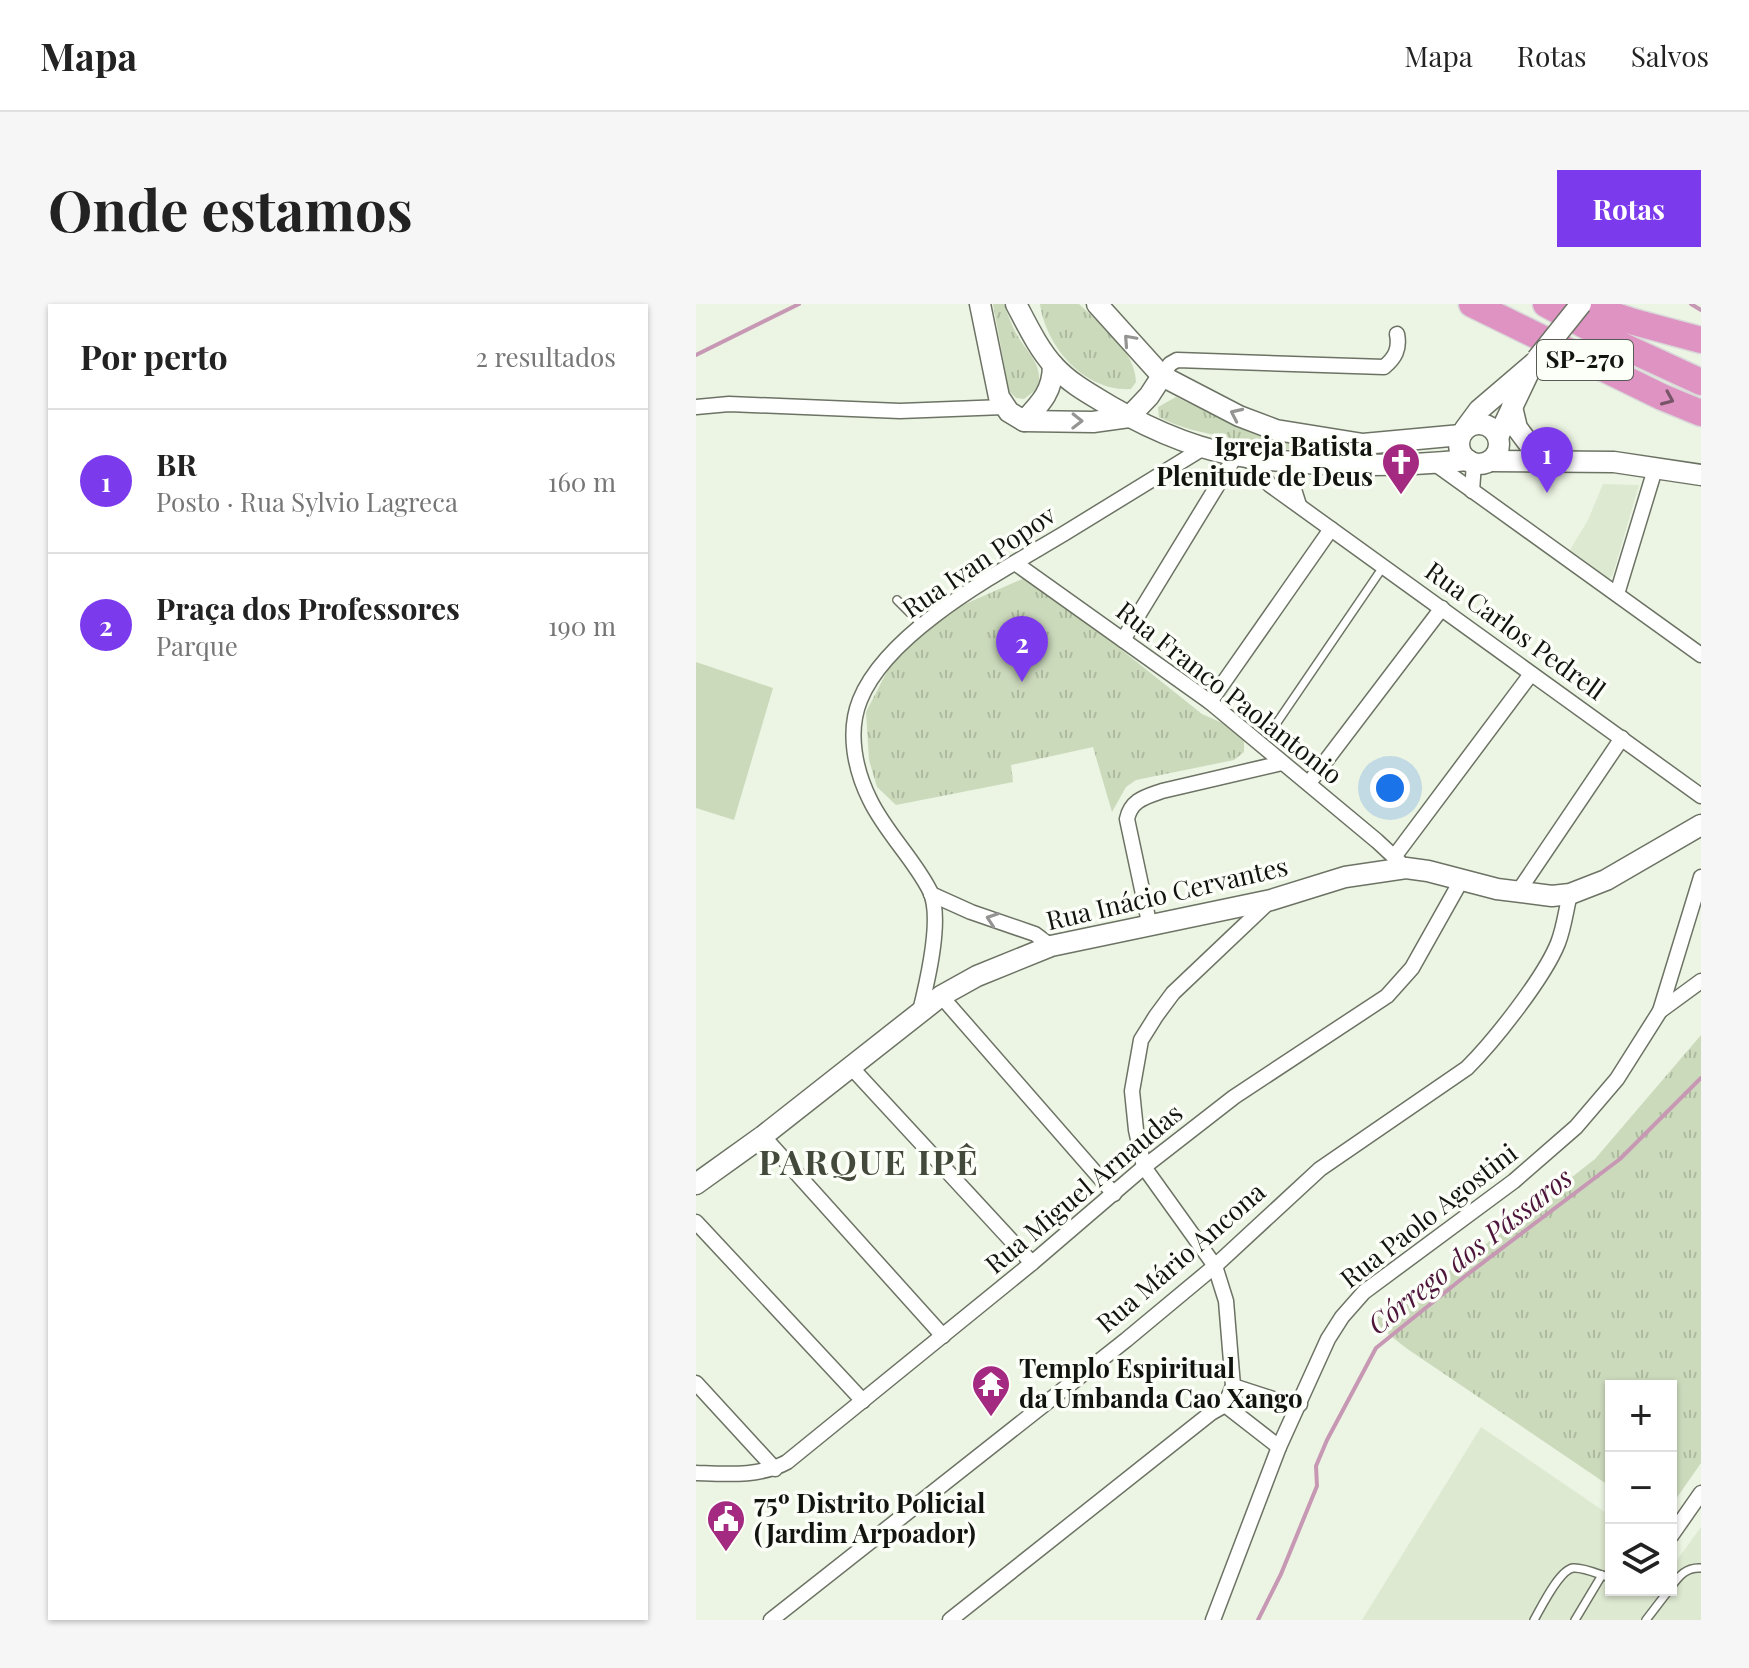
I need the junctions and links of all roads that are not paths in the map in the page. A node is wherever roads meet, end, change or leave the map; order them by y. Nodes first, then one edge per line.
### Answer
1 (980, 304) edge
2 (1017, 304) edge
3 (1097, 304) edge
4 (1472, 304) edge
5 (1546, 304) edge
6 (1580, 304) edge
7 (1397, 334) dead end
8 (1701, 340) edge
9 (1535, 361) junction
10 (1053, 365) junction
11 (1162, 376) junction
12 (1701, 382) edge
13 (696, 407) edge
14 (1004, 407) junction
15 (1512, 407) junction
16 (1479, 410) junction
17 (1701, 413) edge
18 (1129, 417) junction
19 (1024, 421) junction
20 (1463, 432) junction
21 (1421, 439) junction
22 (1499, 439) junction
23 (1205, 447) junction
24 (1242, 456) junction
25 (1542, 458) junction
26 (1294, 461) junction
27 (1477, 461) junction
28 (1434, 463) junction
29 (1656, 466) junction
30 (1701, 475) edge
31 (1472, 491) junction
32 (1299, 506) junction
33 (1331, 529) junction
34 (1015, 563) junction
35 (1384, 565) junction
36 (1617, 594) junction
37 (897, 600) dead end
38 (1442, 608) junction
39 (923, 626) junction
40 (1123, 640) junction
41 (1701, 655) edge
42 (1531, 674) junction
43 (1210, 702) junction
44 (1274, 727) dead end
45 (1622, 738) junction
46 (1282, 763) junction
47 (1309, 783) junction
48 (1701, 796) edge
49 (1701, 825) edge
50 (1400, 862) junction
51 (1701, 877) edge
52 (1462, 879) junction
53 (1518, 892) junction
54 (931, 894) junction
55 (1570, 894) junction
56 (1271, 900) junction
57 (1150, 927) junction
58 (1051, 946) junction
59 (1701, 981) edge
60 (941, 996) junction
61 (920, 1011) junction
62 (1660, 1011) junction
63 (850, 1066) junction
64 (763, 1136) junction
65 (1144, 1167) junction
66 (696, 1184) edge
67 (1114, 1194) junction
68 (696, 1222) edge
69 (1032, 1263) junction
70 (1215, 1266) junction
71 (943, 1336) junction
72 (696, 1383) edge
73 (1233, 1386) junction
74 (863, 1401) junction
75 (1300, 1404) junction
76 (1225, 1405) junction
77 (1279, 1447) junction
78 (775, 1469) junction
79 (696, 1473) edge
80 (1701, 1493) edge
81 (1677, 1527) edge
82 (1701, 1568) edge
83 (1605, 1576) edge
84 (1605, 1579) edge
85 (1677, 1579) edge
86 (1665, 1596) edge
87 (771, 1620) edge
88 (950, 1620) edge
89 (1213, 1620) edge
90 (1534, 1620) edge
91 (1575, 1620) edge
92 (1646, 1620) edge

1 - 14 main road
2 - 10 main road
11 -> 3 main road
4 -> 17 highway, SP-270
5 - 12 highway, SP-270
6 - 8 highway
6 - 9 main road, bridge
7 - 11 street
9 - 15 main road
9 - 16 main road
10 - 18 main road
10 - 19 main road
11 - 18 main road
21 -> 11 main road
13 - 14 street
14 - 19 main road
15 - 22 main road
15 - 25 main road
16 - 20 main road
16 - 21 main road
19 -> 18 main road
18 - 23 main road
20 - 21 main road
20 - 22 main road
20 - 27 main road
22 - 25 main road
22 - 27 main road
23 - 24 main road
23 - 34 street, Rua Ivan Popov
24 - 26 main road
24 - 32 street, Rua Carlos Pedrell
24 - 40 street
25 - 27 main road
25 - 29 main road
26 - 28 main road
26 - 32 street
27 - 28 main road
27 - 31 street
28 - 31 street
29 - 30 main road
29 - 36 street
31 - 36 street
32 - 33 street, Rua Carlos Pedrell
33 - 35 street, Rua Carlos Pedrell
33 - 43 street
34 - 39 street, Rua Ivan Popov
34 - 40 street, Rua Franco Paolantonio
35 - 38 street, Rua Carlos Pedrell
35 - 44 lane
36 - 41 street
37 - 39 lane
38 - 42 street, Rua Carlos Pedrell
38 - 47 street
39 - 54 street, Rua Ivan Popov
40 - 43 street, Rua Franco Paolantonio
42 - 45 street, Rua Carlos Pedrell
42 - 50 street
43 - 46 street, Rua Franco Paolantonio
45 - 48 street, Rua Carlos Pedrell
45 - 53 street
46 - 47 street, Rua Franco Paolantonio
46 - 57 street
47 - 50 street, Rua Franco Paolantonio
49 - 55 main road, Rua Inácio Cervantes
50 - 52 main road, Rua Inácio Cervantes
50 - 56 main road, Rua Inácio Cervantes
51 - 62 street
52 - 53 main road, Rua Inácio Cervantes
52 - 65 street, Rua Miguel Arnaudas
53 - 55 main road, Rua Inácio Cervantes
58 -> 54 street
54 - 61 street
55 - 70 street, Rua Mário Ancona
56 - 57 main road, Rua Inácio Cervantes
56 - 65 street
57 - 58 main road, Rua Inácio Cervantes
58 - 60 main road, Rua Inácio Cervantes
59 - 62 street, Rua Paolo Agostini
60 - 61 main road, Rua Inácio Cervantes
60 - 67 street
61 - 63 main road, Rua Inácio Cervantes
62 - 75 street, Rua Paolo Agostini
63 - 64 main road, Rua Inácio Cervantes
63 - 69 street
64 - 66 main road, Rua Inácio Cervantes
64 - 71 street
65 - 67 street, Rua Miguel Arnaudas
65 - 70 street
67 - 69 street, Rua Miguel Arnaudas
68 - 74 street
69 - 71 street, Rua Miguel Arnaudas
70 - 73 street
70 - 87 street, Rua Mário Ancona
71 - 74 street, Rua Miguel Arnaudas
72 - 78 street
73 - 75 street
73 - 76 street
74 - 78 street, Rua Miguel Arnaudas
75 - 77 street, Rua Paolo Agostini
76 - 77 street
76 - 88 street
77 - 89 street, Rua Paolo Agostini
78 - 79 street
80 - 81 street
82 - 85 lane
83 - 90 lane
84 - 91 lane
86 - 92 lane

